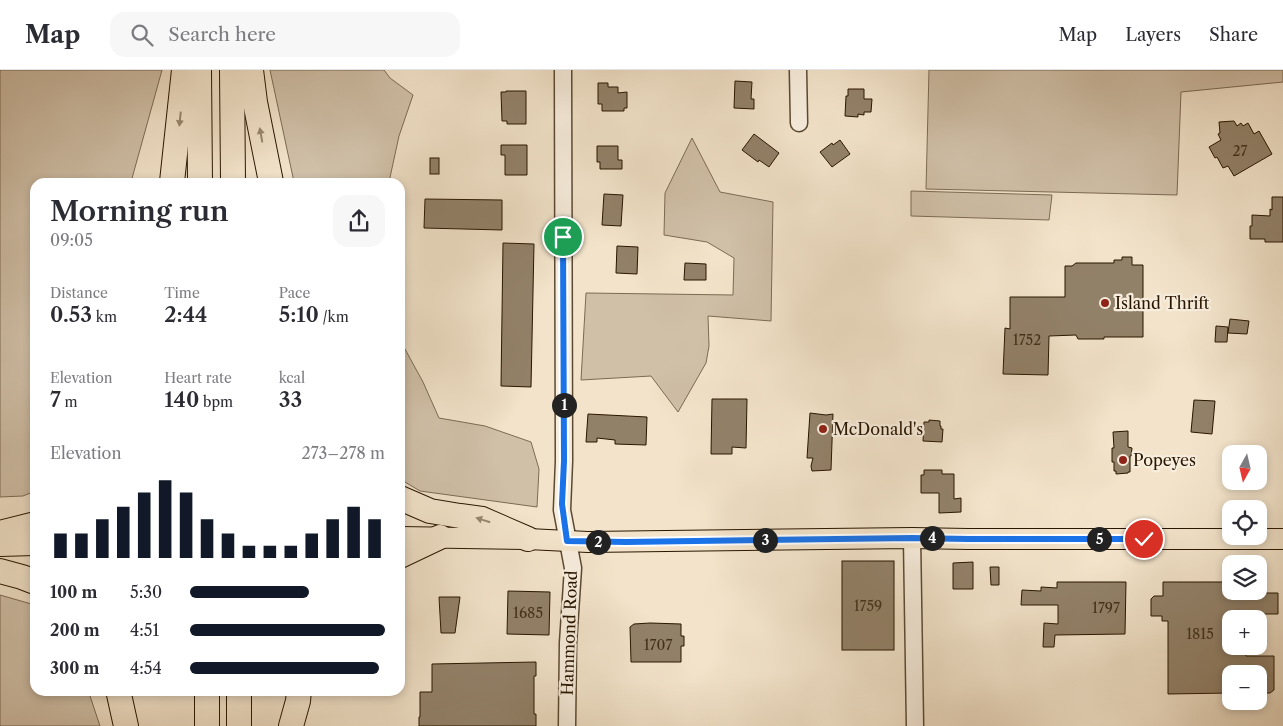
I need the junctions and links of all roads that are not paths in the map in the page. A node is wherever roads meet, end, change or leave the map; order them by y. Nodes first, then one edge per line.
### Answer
1 (184, 70) edge
2 (199, 70) edge
3 (232, 70) edge
4 (251, 70) edge
5 (562, 70) edge
6 (798, 70) edge
7 (799, 123) dead end
8 (172, 178) edge
9 (200, 178) edge
10 (233, 178) edge
11 (270, 178) edge
12 (405, 500) edge
13 (30, 525) edge
14 (0, 533) edge
15 (405, 537) edge
16 (440, 538) junction
17 (912, 538) junction
18 (528, 539) junction
19 (1283, 539) edge
20 (567, 541) junction
21 (0, 546) edge
22 (30, 546) edge
23 (405, 554) edge
24 (0, 571) edge
25 (30, 580) edge
26 (119, 696) edge
27 (132, 696) edge
28 (207, 696) edge
29 (239, 696) edge
30 (287, 696) edge
31 (298, 696) edge
32 (126, 726) edge
33 (135, 726) edge
34 (207, 726) edge
35 (240, 726) edge
36 (284, 726) edge
37 (291, 726) edge
38 (567, 726) edge
39 (915, 726) edge

1 -> 8 highway
2 - 9 highway
3 - 10 highway
11 -> 4 highway
5 - 20 street, Hammond Road
6 - 7 street
18 -> 12 highway
13 - 14 highway
15 - 16 main road
16 - 18 main road
16 - 23 highway
17 - 19 main road
17 - 20 main road
17 - 39 street
18 - 20 main road
20 - 38 street, Hammond Road
21 - 22 main road
24 - 25 highway
26 - 32 highway
27 - 33 highway
28 - 34 highway
29 - 35 highway
30 - 36 highway
31 - 37 highway

